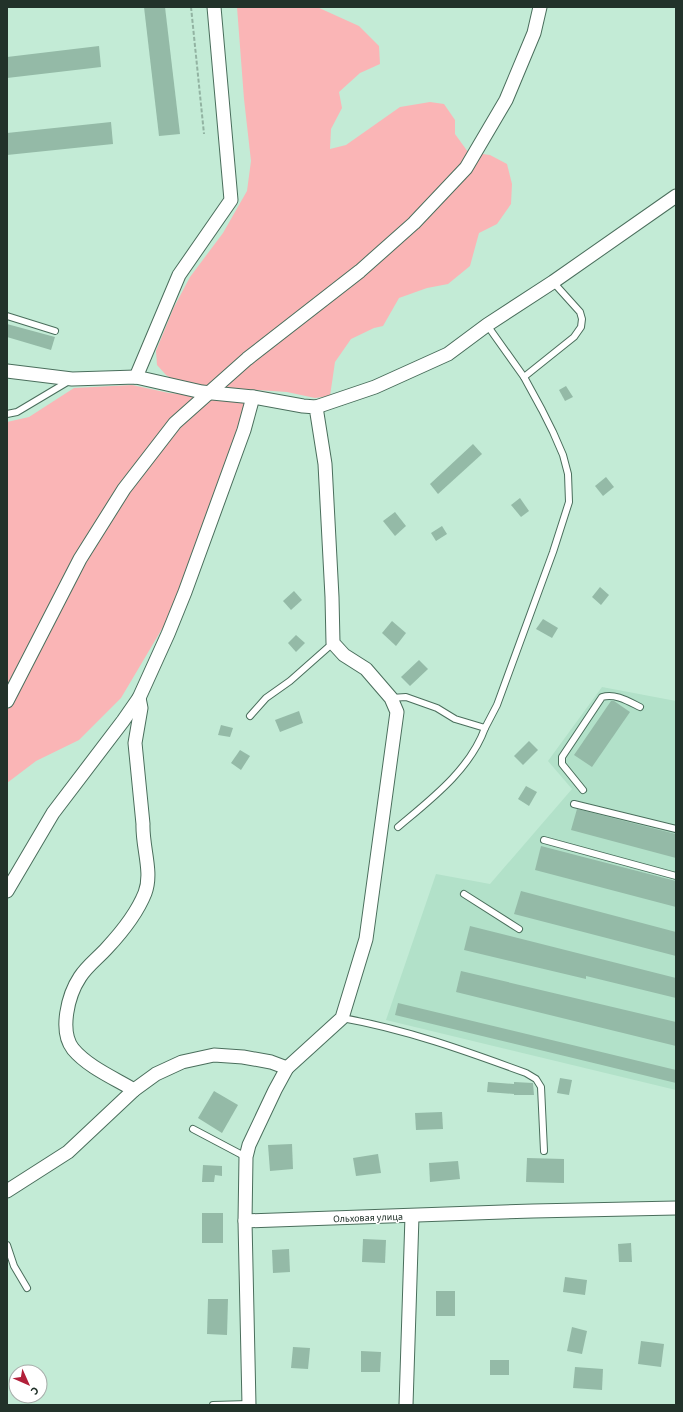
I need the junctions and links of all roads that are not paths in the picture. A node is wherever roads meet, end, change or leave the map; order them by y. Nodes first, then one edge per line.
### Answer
1 (214, 7) edge
2 (540, 7) edge
3 (676, 196) edge
4 (553, 282) junction
5 (7, 316) edge
6 (487, 325) junction
7 (55, 330) dead end
8 (7, 371) edge
9 (136, 377) junction
10 (524, 377) junction
11 (72, 379) junction
12 (210, 393) junction
13 (253, 397) junction
14 (316, 407) junction
15 (7, 414) edge
16 (334, 643) junction
17 (139, 698) junction
18 (391, 698) junction
19 (7, 701) edge
20 (640, 707) dead end
21 (250, 716) dead end
22 (485, 728) junction
23 (583, 790) dead end
24 (574, 804) dead end
25 (398, 827) dead end
26 (676, 829) edge
27 (544, 840) dead end
28 (676, 876) edge
29 (7, 891) edge
30 (464, 894) dead end
31 (519, 929) dead end
32 (342, 1018) junction
33 (287, 1068) junction
34 (134, 1090) junction
35 (193, 1129) dead end
36 (544, 1151) dead end
37 (246, 1157) junction
38 (7, 1191) edge
39 (676, 1208) edge
40 (412, 1216) junction
41 (245, 1221) junction
42 (7, 1245) edge
43 (27, 1288) dead end
44 (249, 1404) edge
45 (213, 1405) edge
46 (406, 1405) edge

1 - 9 street
2 - 12 street
3 - 4 street
4 - 6 street
4 - 10 lane
5 - 7 lane
6 - 10 lane
6 - 14 street
8 - 11 street
9 - 11 street
9 - 12 street
10 - 22 lane
11 - 15 lane
12 - 13 street
12 - 19 street
13 - 14 street
13 - 17 street
14 - 16 street
16 - 18 street
16 - 21 lane
17 - 29 street
17 - 34 street
18 - 22 lane
18 - 32 street
20 - 23 lane
22 - 25 lane
24 - 26 lane
27 - 28 lane
30 - 31 lane
32 - 33 street
32 - 36 lane
33 - 34 street
33 - 37 street
34 - 38 street
35 - 37 lane
37 - 41 street
39 - 40 street, Ольховая улица
40 - 41 street, Ольховая улица
40 - 46 street
41 - 44 street
42 - 43 lane
44 - 45 lane

